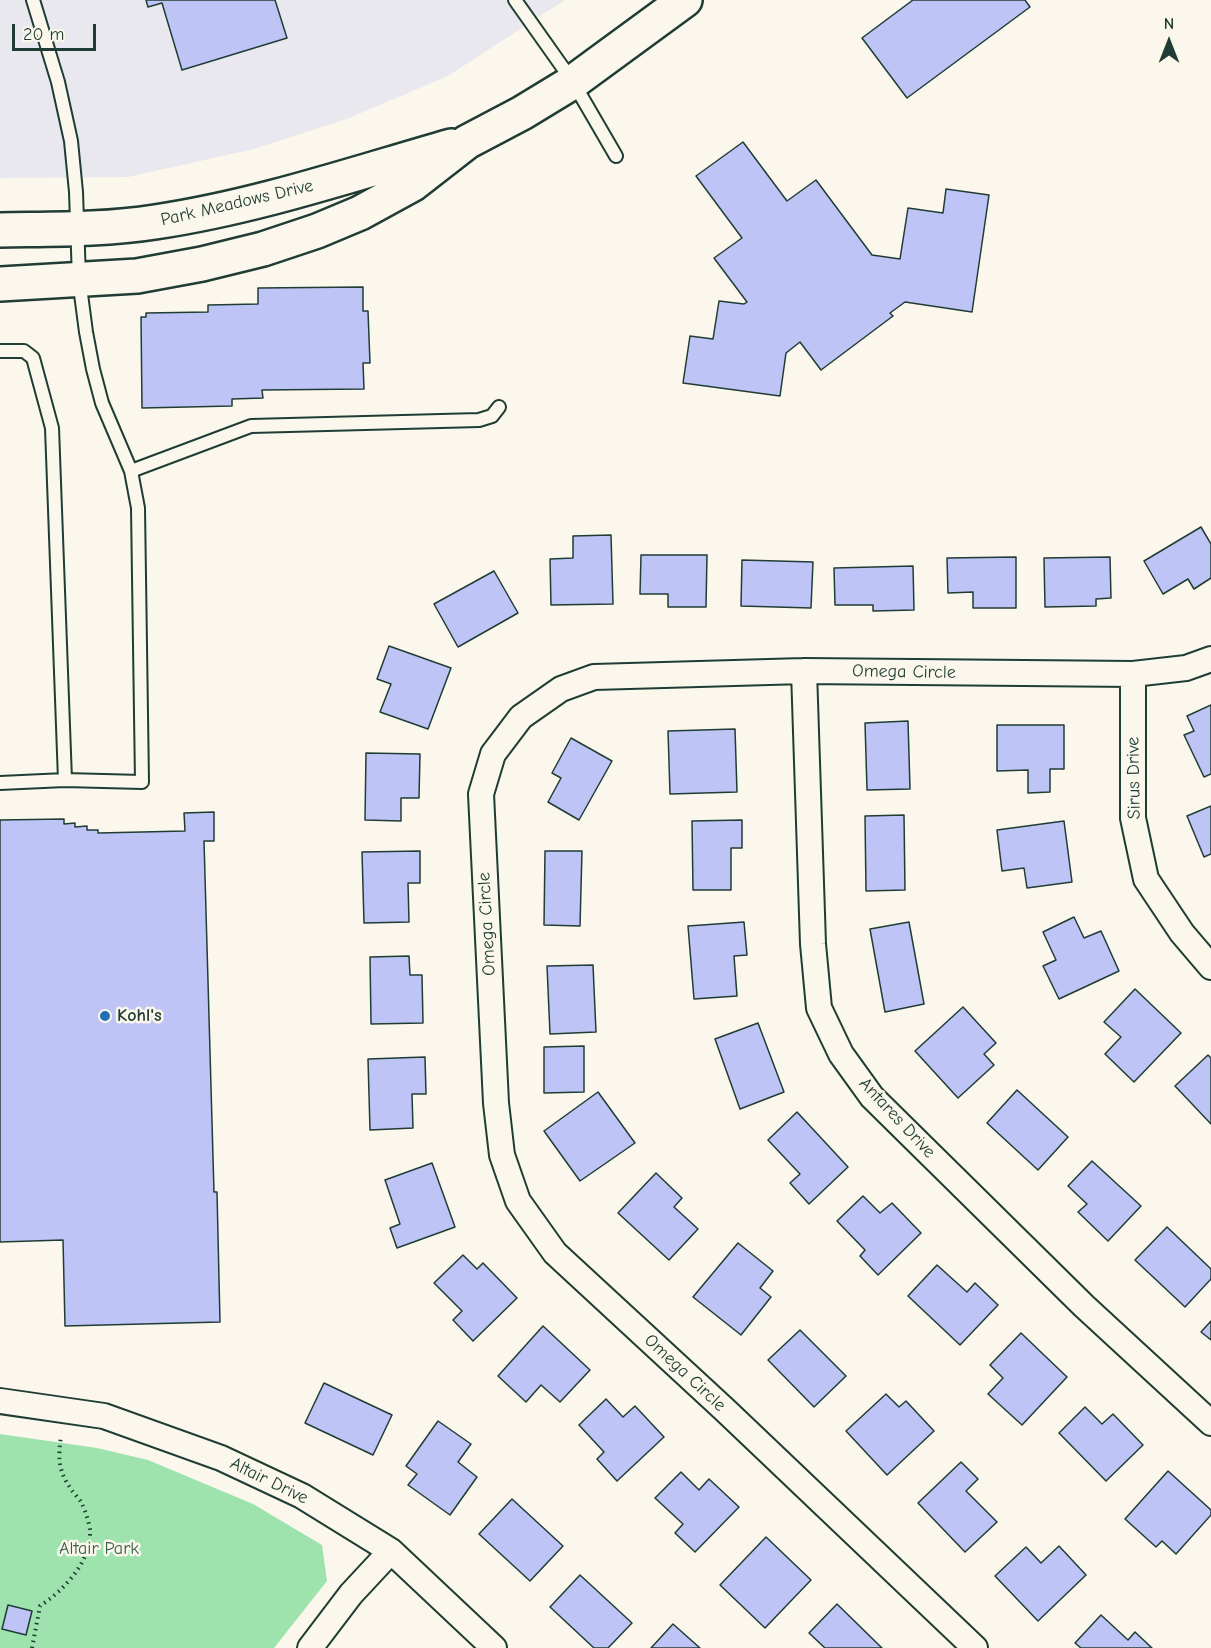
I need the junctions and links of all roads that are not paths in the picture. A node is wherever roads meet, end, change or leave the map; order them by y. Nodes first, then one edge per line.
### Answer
1 (33, 0) edge
2 (515, 0) edge
3 (685, 0) edge
4 (573, 82) junction
5 (467, 142) junction
6 (616, 156) dead end
7 (77, 228) junction
8 (0, 230) edge
9 (79, 279) junction
10 (0, 284) edge
11 (0, 351) edge
12 (499, 407) dead end
13 (131, 471) junction
14 (1211, 659) edge
15 (804, 671) junction
16 (1133, 675) junction
17 (65, 780) junction
18 (0, 783) edge
19 (1211, 967) edge
20 (0, 1401) edge
21 (1211, 1423) edge
22 (392, 1551) junction
23 (310, 1648) edge
24 (494, 1648) edge
25 (975, 1648) edge

1 - 7 lane
2 - 4 lane
3 - 4 main road, Park Meadows Drive
4 - 5 main road, Park Meadows Drive
4 - 6 lane
5 - 7 main road, Park Meadows Drive
5 - 9 main road, Park Meadows Drive
7 - 8 main road, Park Meadows Drive
7 - 9 lane
9 - 10 main road, Park Meadows Drive
9 - 13 lane
11 - 17 lane
12 - 13 lane
13 - 17 lane
14 - 16 street, Omega Circle
15 - 16 street, Omega Circle
15 - 21 street, Antares Drive
15 - 25 street, Omega Circle
16 - 19 street, Sirus Drive
17 - 18 lane
20 - 22 street, Altair Drive
22 - 23 street
22 - 24 street, Altair Drive

